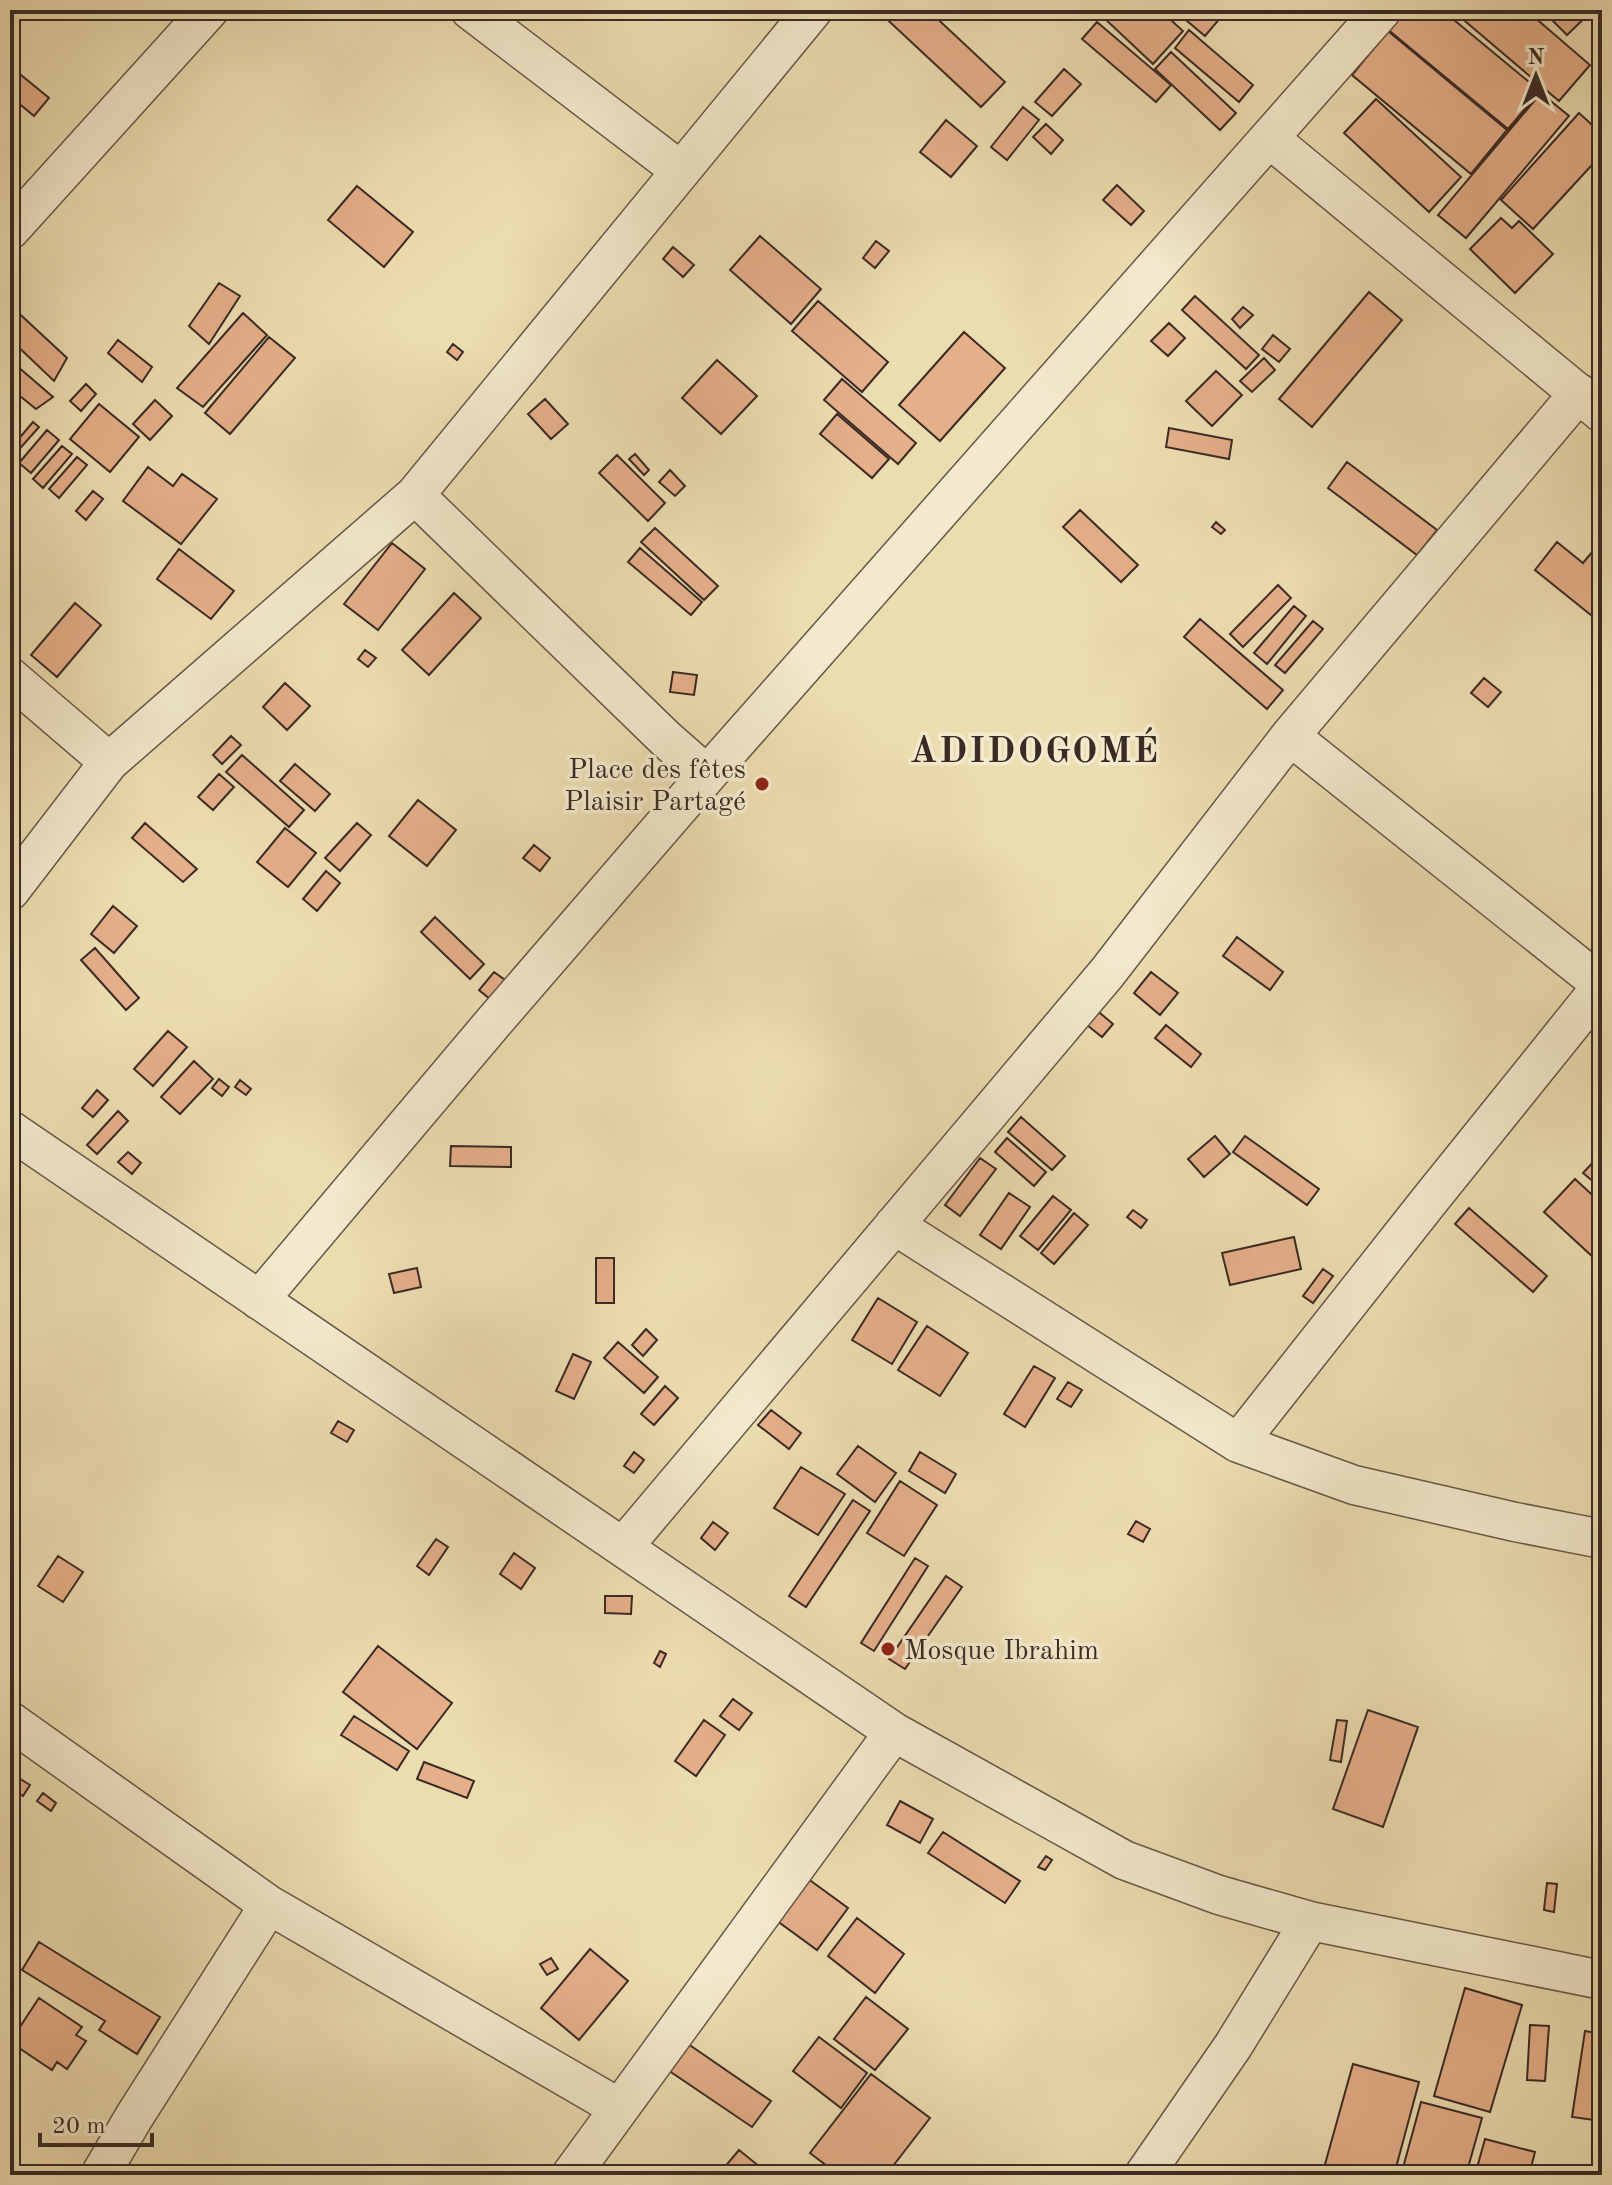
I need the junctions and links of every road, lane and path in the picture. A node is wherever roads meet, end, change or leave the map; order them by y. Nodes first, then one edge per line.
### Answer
1 (209, 10) edge
2 (470, 10) edge
3 (813, 10) edge
4 (1382, 10) edge
5 (1269, 138) junction
6 (681, 171) junction
7 (10, 230) edge
8 (1590, 403) edge
9 (415, 495) junction
10 (10, 677) edge
11 (1290, 736) junction
12 (109, 762) junction
13 (707, 775) junction
14 (10, 891) edge
15 (1602, 985) edge
16 (10, 1130) edge
17 (894, 1225) junction
18 (259, 1300) junction
19 (1238, 1443) junction
20 (1602, 1539) edge
21 (623, 1547) junction
22 (10, 1721) edge
23 (894, 1732) junction
24 (269, 1905) junction
25 (1310, 1921) junction
26 (1602, 1980) edge
27 (619, 2108) junction
28 (100, 2175) edge
29 (571, 2175) edge
30 (1144, 2175) edge

1 - 7 street
2 - 6 street
3 - 6 street
4 - 5 street
5 - 8 street
5 - 13 street
6 - 9 street
8 - 11 street
9 - 12 street
9 - 13 street
10 - 12 street
11 - 15 street
11 - 17 street
12 - 14 street
13 - 18 street
15 - 19 street
16 - 18 street
17 - 19 street
17 - 21 street
18 - 21 street
19 - 20 street
21 - 23 street
22 - 24 street
23 - 25 street
23 - 27 street
24 - 27 street
24 - 28 street
25 - 26 street
25 - 30 street
27 - 29 street

